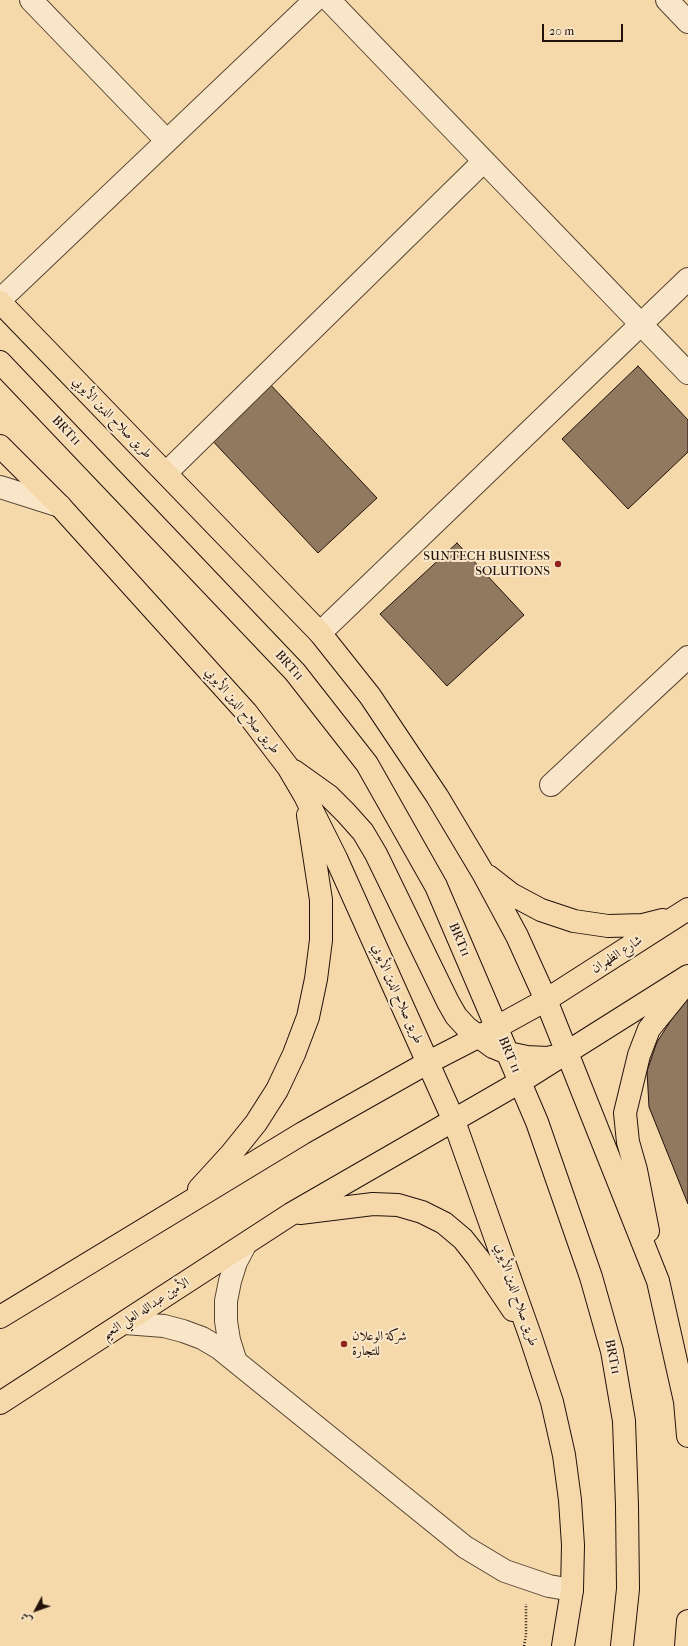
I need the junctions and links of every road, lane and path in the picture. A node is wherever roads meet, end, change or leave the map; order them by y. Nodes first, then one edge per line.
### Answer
1 (31, 0) edge
2 (315, 0) edge
3 (329, 0) edge
4 (667, 0) edge
5 (688, 22) edge
6 (167, 141) junction
7 (484, 161) junction
8 (688, 279) edge
9 (0, 301) edge
10 (641, 325) junction
11 (0, 362) edge
12 (688, 373) edge
13 (0, 446) edge
14 (166, 473) junction
15 (0, 488) edge
16 (60, 506) junction
17 (320, 633) junction
18 (688, 657) edge
19 (288, 767) junction
20 (551, 785) dead end
21 (306, 796) junction
22 (483, 873) junction
23 (682, 913) edge
24 (688, 976) edge
25 (688, 981) edge
26 (546, 1000) junction
27 (497, 1027) junction
28 (478, 1037) junction
29 (508, 1053) junction
30 (566, 1054) junction
31 (427, 1063) junction
32 (520, 1082) junction
33 (454, 1121) junction
34 (181, 1208) junction
35 (291, 1214) junction
36 (245, 1245) junction
37 (658, 1281) junction
38 (0, 1317) edge
39 (125, 1323) junction
40 (531, 1338) junction
41 (235, 1359) junction
42 (686, 1400) edge
43 (0, 1404) edge
44 (688, 1436) edge
45 (526, 1579) junction
46 (572, 1590) junction
47 (688, 1622) edge
48 (524, 1646) edge
49 (563, 1646) edge
50 (622, 1646) edge
51 (686, 1646) edge

1 - 6 street
2 - 6 street
3 - 7 street
4 - 5 street
6 - 9 street
7 - 10 street
7 - 14 street
8 - 10 street
9 - 14 main road, طريق صلاح الدين الأيوبي
10 - 12 street
10 - 17 street
11 - 27 main road, BRT11
13 - 16 main road, طريق صلاح الدين الأيوبي
14 - 17 main road, طريق صلاح الدين الأيوبي
15 - 16 street
16 - 19 main road, طريق صلاح الدين الأيوبي
17 - 22 main road, طريق صلاح الدين الأيوبي
18 - 20 street
19 - 21 main road, طريق صلاح الدين الأيوبي
19 - 28 main road
21 - 31 main road, طريق صلاح الدين الأيوبي
21 - 34 main road
22 - 23 main road
22 - 26 main road, طريق صلاح الدين الأيوبي
23 - 26 main road, شارع الظهران
24 - 30 main road, الأمين عبدالله العلي النعيم
25 - 37 main road
26 - 27 main road, شارع الظهران
26 - 30 main road, طريق صلاح الدين الأيوبي
27 - 28 main road, شارع الظهران
27 - 29 main road, BRT 11
28 - 29 main road
28 - 31 main road, شارع الظهران
29 - 30 main road
29 - 32 main road, BRT 11
30 - 32 main road, الأمين عبدالله العلي النعيم
30 - 37 main road, طريق صلاح الدين الأيوبي
31 - 33 main road, طريق صلاح الدين الأيوبي
31 - 34 main road, شارع الظهران
32 - 33 main road, الأمين عبدالله العلي النعيم
32 - 50 main road, BRT11
33 - 35 main road, الأمين عبدالله العلي النعيم
33 - 40 main road, طريق صلاح الدين الأيوبي
34 - 38 main road, شارع الظهران
35 - 36 main road, الأمين عبدالله العلي النعيم
35 - 40 main road
36 - 39 main road, الأمين عبدالله العلي النعيم
36 - 41 street
37 - 42 main road, طريق صلاح الدين الأيوبي
39 - 41 street
39 - 43 main road, الأمين عبدالله العلي النعيم
40 - 46 main road, طريق صلاح الدين الأيوبي
41 - 45 street
42 - 44 main road, طريق صلاح الدين الأيوبي
45 - 46 street
45 - 48 path
46 - 49 main road, طريق صلاح الدين الأيوبي
47 - 51 main road

